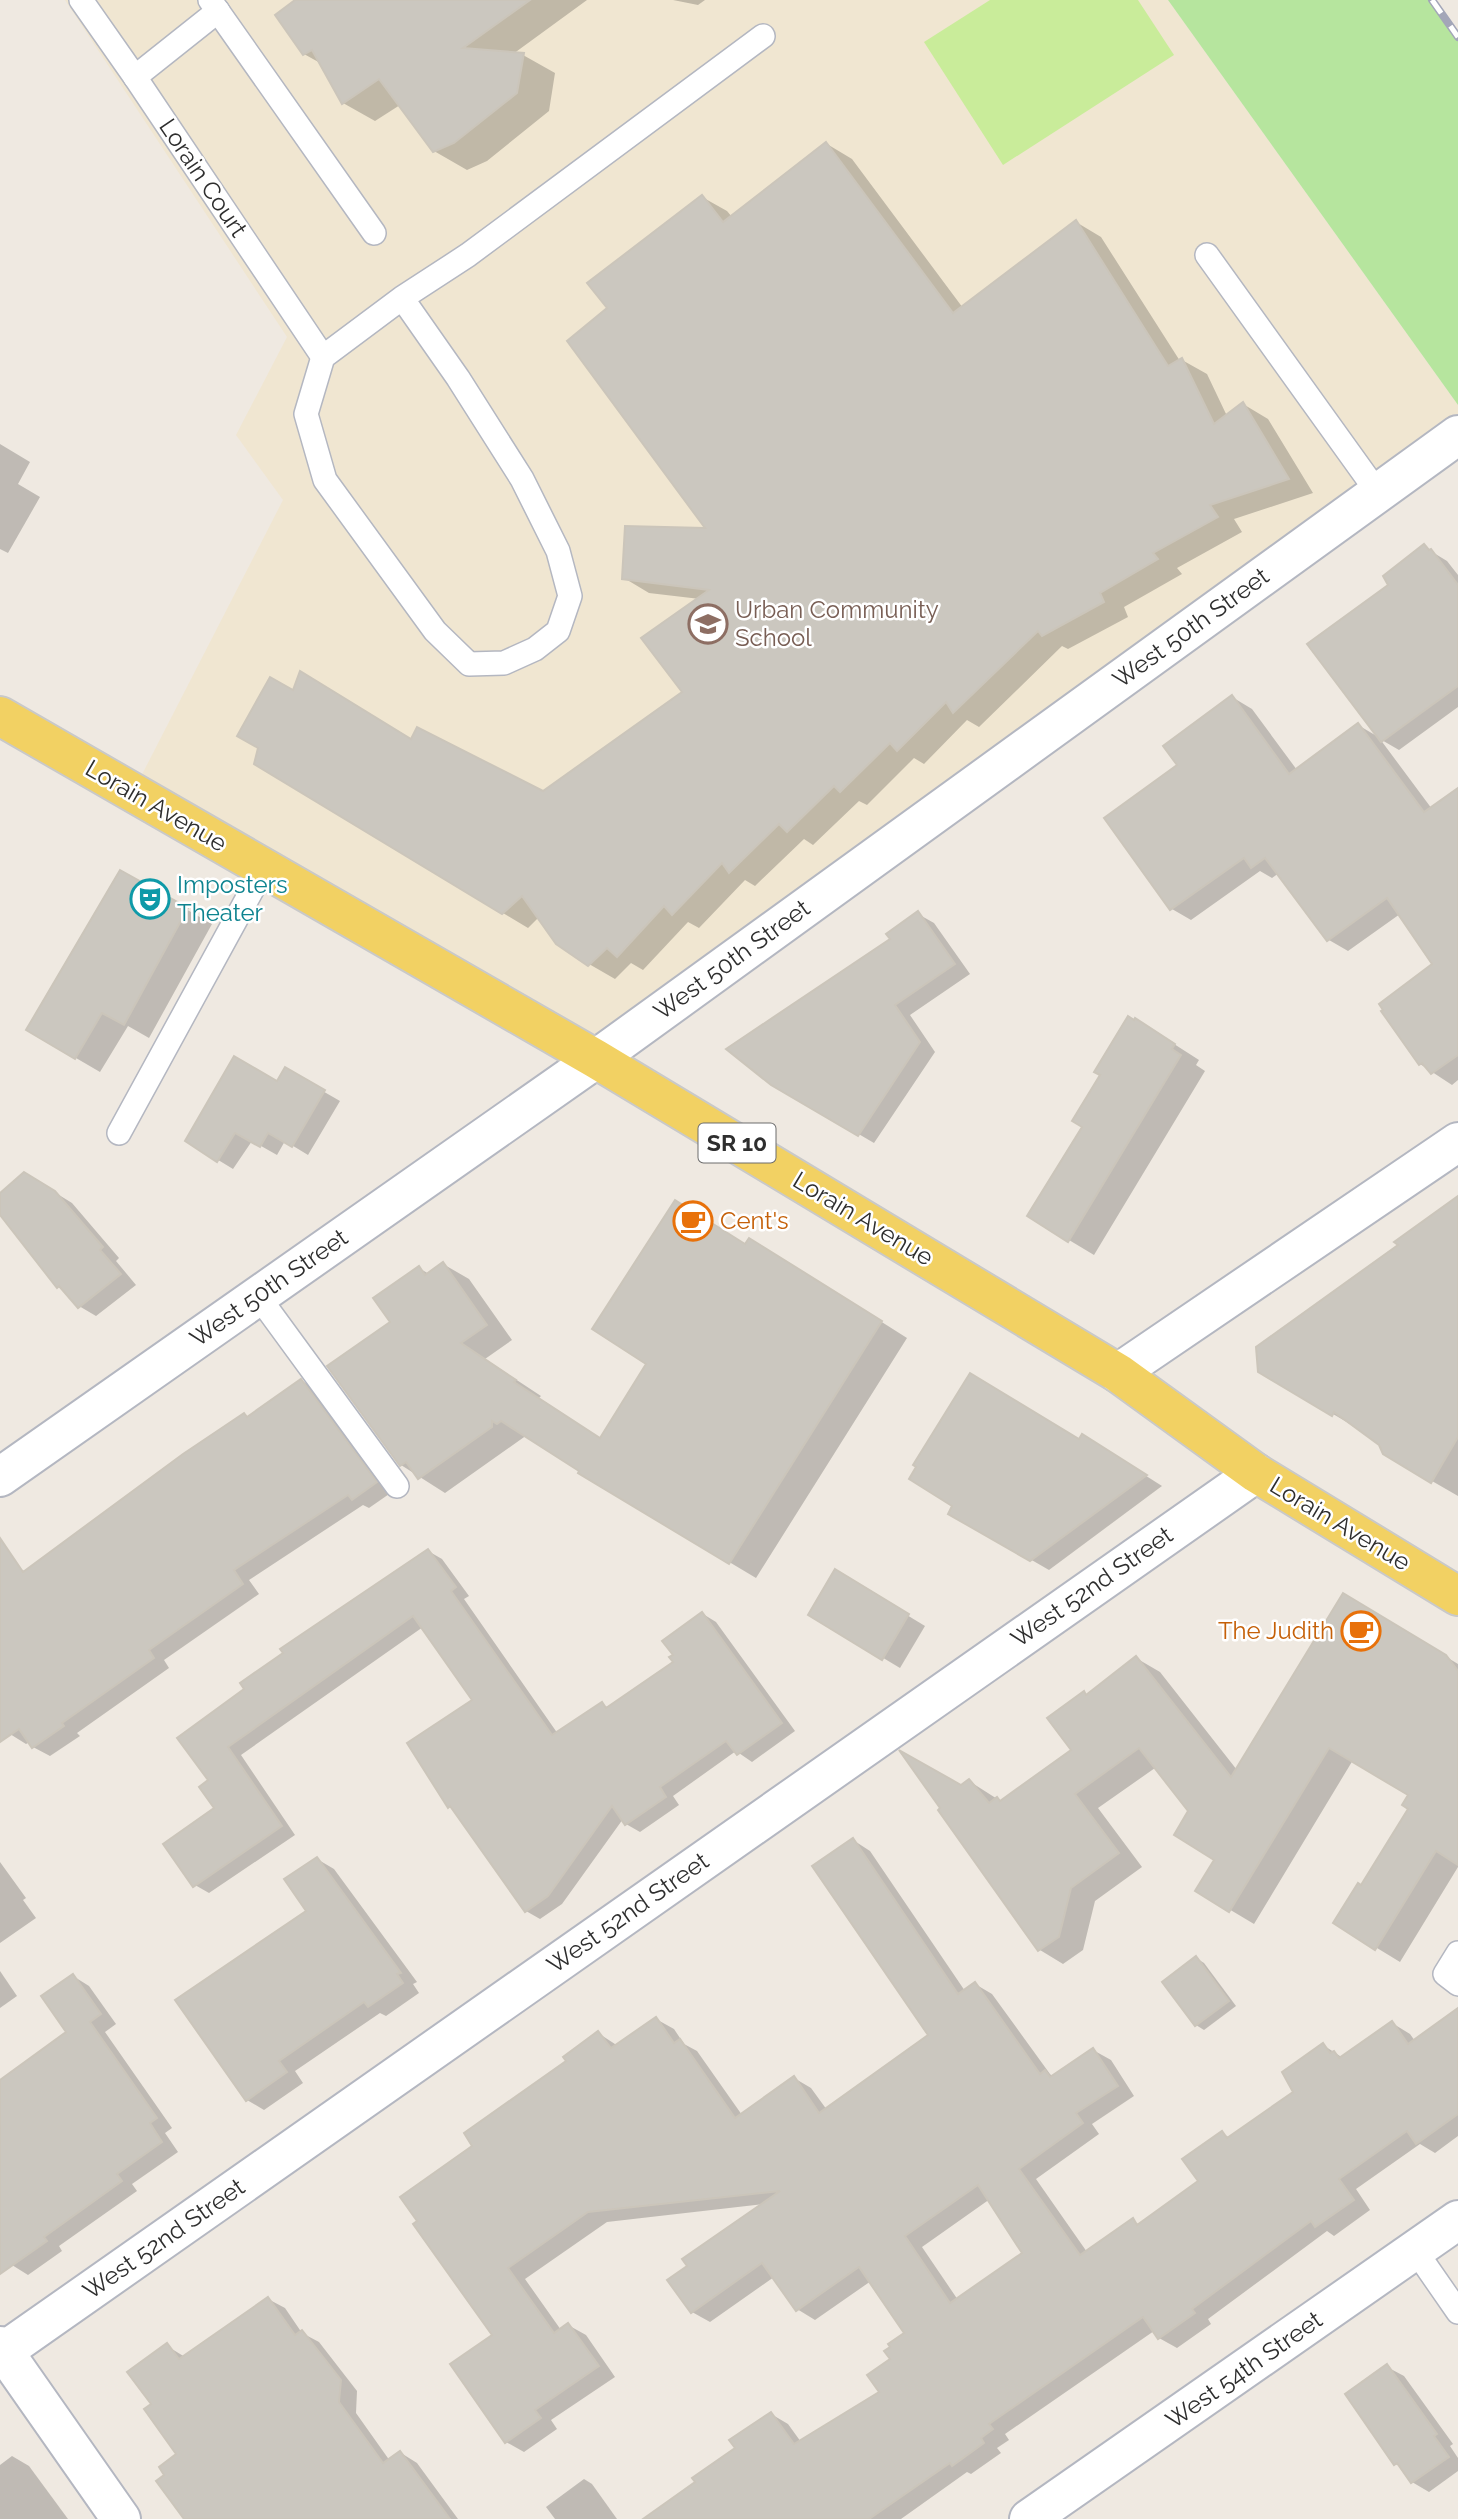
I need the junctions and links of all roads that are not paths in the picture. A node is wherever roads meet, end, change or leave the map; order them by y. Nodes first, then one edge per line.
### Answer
1 (81, 0) edge
2 (214, 6) edge
3 (763, 36) dead end
4 (135, 77) junction
5 (374, 233) dead end
6 (1207, 255) dead end
7 (402, 298) junction
8 (323, 357) junction
9 (1458, 435) edge
10 (1378, 493) junction
11 (0, 716) edge
12 (264, 868) junction
13 (596, 1059) junction
14 (118, 1133) dead end
15 (1458, 1142) edge
16 (258, 1296) junction
17 (1118, 1373) junction
18 (1256, 1473) junction
19 (0, 1477) edge
20 (397, 1486) dead end
21 (1458, 1596) edge
22 (1458, 1953) edge
23 (1458, 1984) edge
24 (1458, 2220) edge
25 (1415, 2250) junction
26 (1458, 2312) edge
27 (1, 2350) edge
28 (121, 2519) edge
29 (1029, 2519) edge

1 - 4 lane, Lorain Court
2 - 4 lane
2 - 5 lane
3 - 7 lane
4 - 8 lane, Lorain Court
6 - 10 lane
7 - 8 lane
7 - 8 lane
9 - 10 street, West 50th Street
10 - 13 street, West 50th Street
11 - 12 main road, Lorain Avenue / SR 10
12 - 13 main road, Lorain Avenue / SR 10
12 - 14 lane
13 - 16 street, West 50th Street
13 - 17 main road, Lorain Avenue / SR 10
15 - 17 street
16 - 19 street, West 50th Street
16 - 20 lane
17 - 18 main road, Lorain Avenue / SR 10
18 - 21 main road, Lorain Avenue / SR 10
18 - 27 street, West 52nd Street
22 - 23 lane
24 - 25 street, West 54th Street
25 - 26 lane
25 - 29 street, West 54th Street
27 - 28 street

